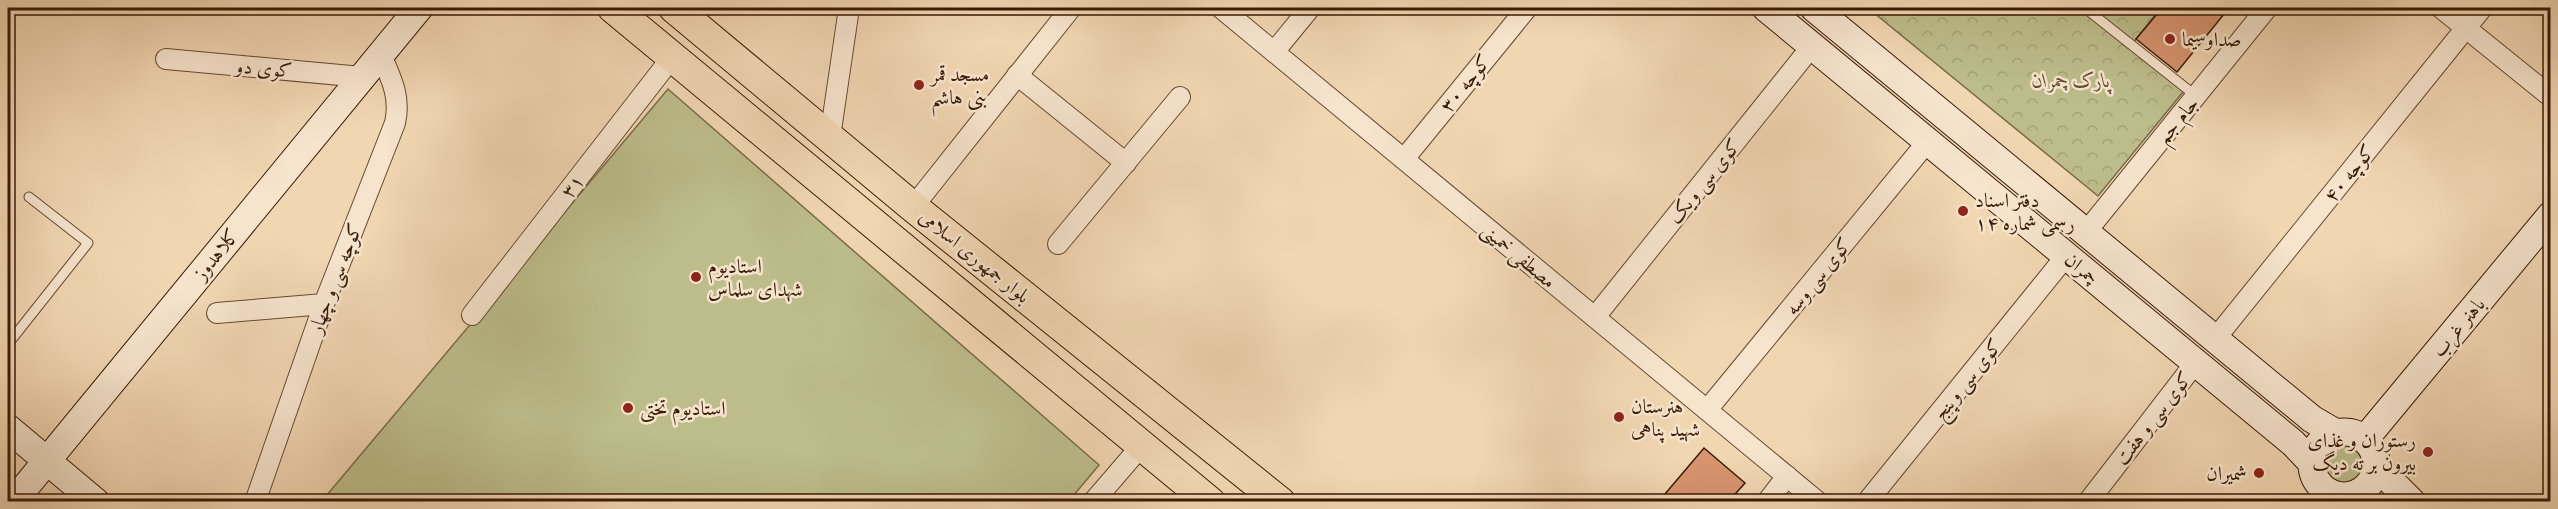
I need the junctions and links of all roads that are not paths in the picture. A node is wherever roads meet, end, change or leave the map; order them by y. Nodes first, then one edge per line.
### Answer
1 (419, 8) edge
2 (614, 8) edge
3 (674, 8) edge
4 (849, 8) edge
5 (1071, 8) edge
6 (1221, 8) edge
7 (1310, 8) edge
8 (1527, 8) edge
9 (1766, 8) edge
10 (1814, 8) edge
11 (2085, 8) edge
12 (2267, 8) edge
13 (2441, 8) edge
14 (2482, 8) edge
15 (2466, 28) junction
16 (1812, 46) junction
17 (1274, 52) junction
18 (381, 55) junction
19 (673, 56) junction
20 (166, 59) dead end
21 (1017, 75) junction
22 (362, 77) junction
23 (2196, 96) junction
24 (2550, 96) edge
25 (1180, 97) dead end
26 (830, 137) junction
27 (1928, 141) junction
28 (1404, 159) junction
29 (1126, 163) junction
30 (29, 197) dead end
31 (913, 207) junction
32 (2550, 216) edge
33 (2086, 232) junction
34 (1058, 244) dead end
35 (2066, 256) junction
36 (324, 304) junction
37 (217, 313) dead end
38 (472, 315) dead end
39 (1595, 317) junction
40 (2215, 339) junction
41 (8, 344) edge
42 (2196, 362) junction
43 (1707, 410) junction
44 (8, 428) edge
45 (2336, 433) junction
46 (2365, 439) junction
47 (1142, 446) junction
48 (47, 461) junction
49 (2312, 462) junction
50 (2376, 466) junction
51 (1787, 476) junction
52 (2318, 495) edge
53 (2357, 499) edge
54 (13, 501) edge
55 (96, 501) edge
56 (255, 501) edge
57 (1093, 501) edge
58 (1210, 501) edge
59 (1280, 501) edge
60 (1767, 501) edge
61 (1818, 501) edge
62 (1867, 501) edge
63 (2088, 501) edge
64 (2412, 501) edge

1 - 18 street, کلاهدوز
2 - 19 main road, بلوار جمهوری اسلامی
3 - 26 main road, بلوار جمهوری اسلامی
4 - 26 street
5 - 21 street
6 - 17 street, مصطفی خمینی
7 - 17 street
8 - 28 street, کوچه ۳۰
9 - 16 street, چمران
10 - 33 street, چمران
11 - 23 lane
12 - 23 street, جام جم
13 - 15 street
14 - 15 street, کوچه ۴۰
15 - 24 street
15 - 40 street, کوچه ۴۰
16 - 27 street, چمران
16 - 39 street, کوی سی ویک
17 - 28 street, مصطفی خمینی
18 - 22 street, کلاهدوز
18 - 36 street, کوچه سی و چهار
19 - 38 street, ۳۱
19 - 47 main road, بلوار جمهوری اسلامی
20 - 22 street, کوی دو
21 - 29 street
21 - 31 street
22 - 48 street, کلاهدوز
23 - 33 street, جام جم
25 - 29 street
26 - 31 main road, بلوار جمهوری اسلامی
27 - 35 street, چمران
27 - 43 street, کوی سی وسه
28 - 39 street, مصطفی خمینی
29 - 34 street
30 - 41 lane
31 - 59 main road, بلوار جمهوری اسلامی
32 - 46 street, باهنر غرب
33 - 35 street
33 - 40 street, چمران
35 - 42 street, چمران
35 - 62 street, کوی سی وپنج
36 - 37 street
36 - 56 street, کوچه سی و چهار
39 - 43 street, مصطفی خمینی
40 - 42 street
40 - 45 street, چمران
42 - 49 street, چمران
42 - 63 street, کوی سی و هفت
43 - 51 street, مصطفی خمینی
44 - 48 street
45 - 46 street
45 - 49 street
46 - 50 street
47 - 57 street
47 - 58 main road, بلوار جمهوری اسلامی
48 - 54 street, کلاهدوز
48 - 55 street
49 - 52 street
50 - 53 street
50 - 64 street
51 - 60 street
51 - 61 street, مصطفی خمینی
52 - 53 street

